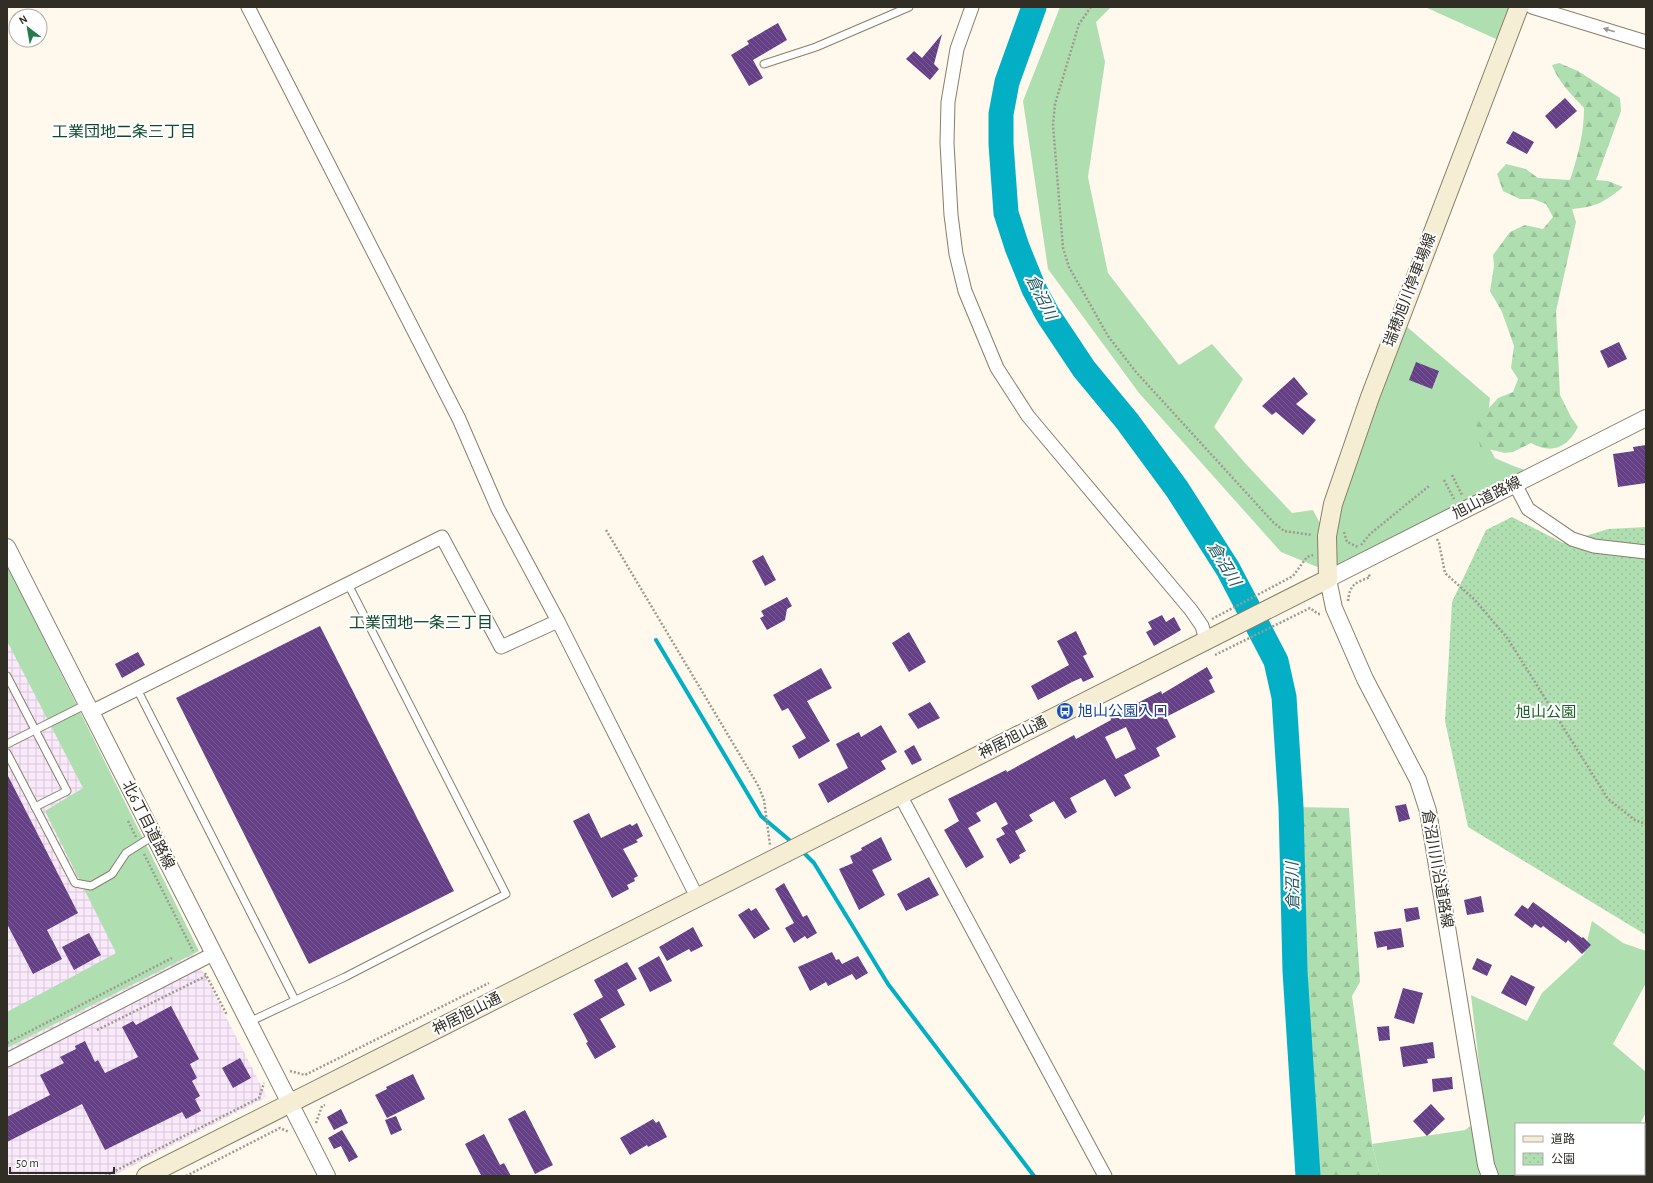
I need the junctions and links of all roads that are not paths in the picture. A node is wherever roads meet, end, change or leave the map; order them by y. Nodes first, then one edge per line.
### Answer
1 (248, 7) edge
2 (909, 7) edge
3 (972, 7) edge
4 (1518, 7) edge
5 (1532, 7) edge
6 (1646, 42) edge
7 (764, 64) dead end
8 (1646, 418) edge
9 (1515, 484) junction
10 (7, 547) edge
11 (1646, 552) edge
12 (1328, 579) junction
13 (348, 584) junction
14 (558, 621) junction
15 (1206, 640) junction
16 (7, 676) edge
17 (137, 689) junction
18 (89, 708) junction
19 (35, 730) junction
20 (7, 744) edge
21 (7, 753) edge
22 (900, 795) junction
23 (35, 807) junction
24 (153, 836) junction
25 (697, 897) junction
26 (213, 954) junction
27 (295, 1000) junction
28 (248, 1023) junction
29 (7, 1060) edge
30 (290, 1103) junction
31 (146, 1176) edge
32 (327, 1176) edge
33 (1105, 1176) edge
34 (1490, 1176) edge

1 - 14 street
2 - 7 lane
3 - 15 street
4 - 12 main road, 瑞穂旭川停車場線
6 -> 5 street
8 - 9 street, 旭山道路線
9 - 11 street
9 - 12 street, 旭山道路線
10 - 18 street, 北6丁目道路線
12 - 15 main road, 神居旭山通
12 - 34 street, 倉沼川川沿道路線
13 - 14 street
13 - 17 street
13 - 27 lane
14 - 25 street
15 - 22 main road, 神居旭山通
16 - 19 lane
17 - 18 street
17 - 27 lane
18 - 19 lane
18 - 24 street, 北6丁目道路線
19 - 20 lane
19 - 23 lane
21 - 23 lane
22 - 25 main road, 神居旭山通
22 - 33 street
23 - 24 lane
24 - 26 street, 北6丁目道路線
25 - 30 main road, 神居旭山通
26 - 28 street, 北6丁目道路線
26 - 29 street
27 - 28 lane
28 - 30 street, 北6丁目道路線
30 - 31 main road, 神居旭山通
30 - 32 street, 北6丁目道路線

